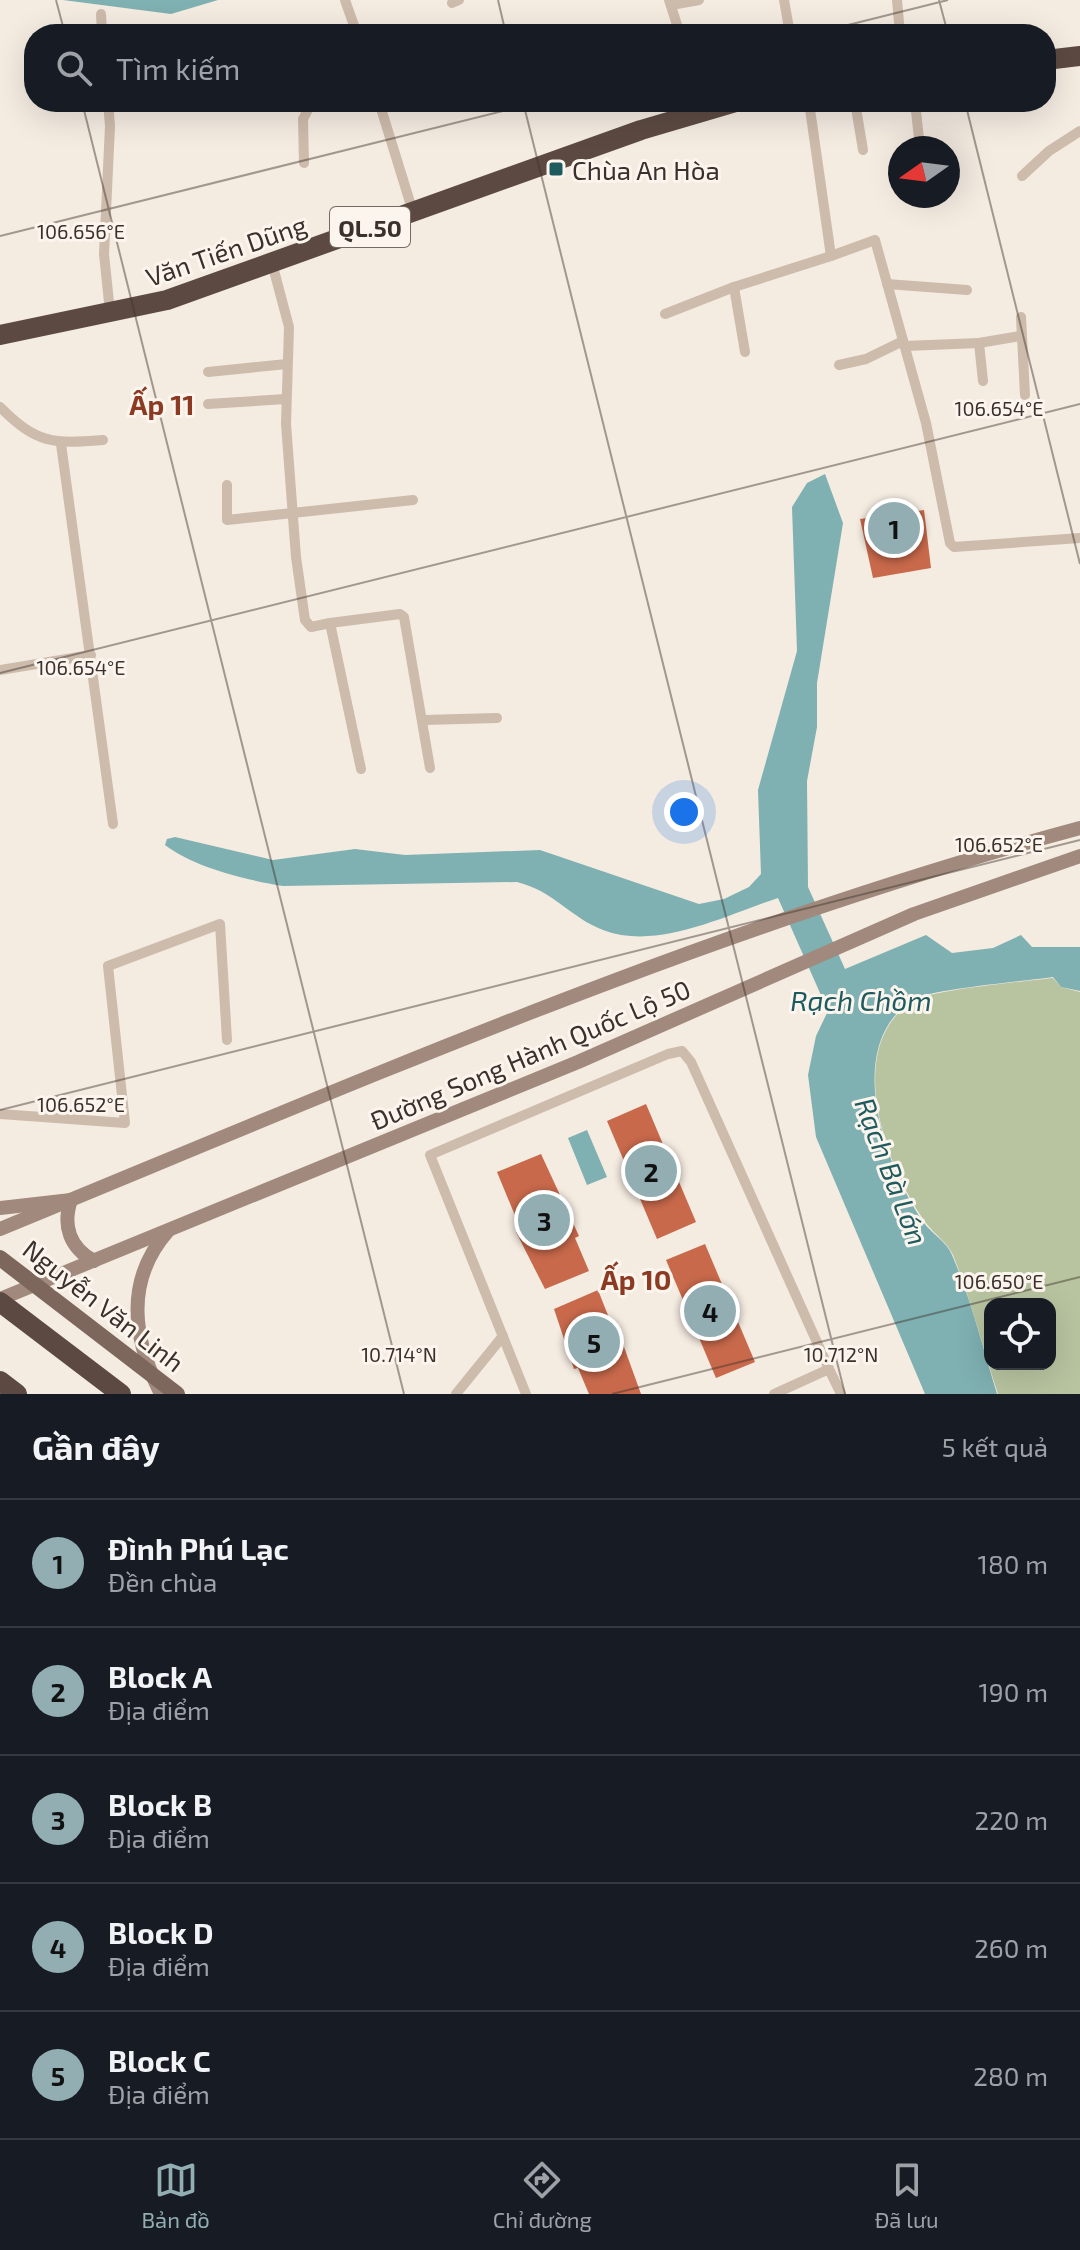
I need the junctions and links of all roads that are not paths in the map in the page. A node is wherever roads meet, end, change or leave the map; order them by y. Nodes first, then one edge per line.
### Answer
1 (345, 0) edge
2 (699, 0) edge
3 (784, 0) edge
4 (897, 0) edge
5 (670, 3) edge
6 (101, 14) dead end
7 (102, 24) edge
8 (353, 24) edge
9 (677, 24) edge
10 (788, 24) edge
11 (899, 24) edge
12 (1080, 56) edge
13 (1056, 59) edge
14 (109, 112) edge
15 (307, 112) edge
16 (382, 112) edge
17 (686, 112) edge
18 (810, 112) edge
19 (857, 112) edge
20 (916, 112) edge
21 (1080, 131) edge
22 (919, 136) edge
23 (863, 150) dead end
24 (304, 163) dead end
25 (1022, 176) dead end
26 (413, 212) junction
27 (831, 256) junction
28 (272, 263) junction
29 (887, 284) junction
30 (734, 287) junction
31 (967, 290) dead end
32 (110, 312) junction
33 (665, 314) dead end
34 (1021, 317) dead end
35 (0, 335) edge
36 (1020, 336) junction
37 (904, 343) junction
38 (979, 343) junction
39 (745, 352) dead end
40 (287, 364) junction
41 (839, 365) dead end
42 (208, 372) dead end
43 (983, 381) dead end
44 (1025, 395) dead end
45 (286, 399) junction
46 (208, 404) dead end
47 (0, 407) edge
48 (103, 440) dead end
49 (61, 444) junction
50 (227, 485) dead end
51 (413, 500) dead end
52 (294, 512) junction
53 (1080, 538) edge
54 (330, 623) junction
55 (91, 655) junction
56 (0, 670) edge
57 (497, 718) dead end
58 (424, 720) junction
59 (430, 768) dead end
60 (361, 769) dead end
61 (113, 824) dead end
62 (1080, 828) edge
63 (1080, 856) edge
64 (227, 1040) dead end
65 (0, 1114) edge
66 (71, 1200) junction
67 (0, 1208) edge
68 (0, 1229) edge
69 (170, 1229) junction
70 (0, 1258) edge
71 (94, 1261) junction
72 (35, 1285) junction
73 (0, 1301) edge
74 (503, 1336) junction
75 (829, 1369) junction
76 (151, 1374) junction
77 (0, 1381) edge
78 (17, 1394) edge
79 (121, 1394) edge
80 (161, 1394) edge
81 (177, 1394) edge
82 (456, 1394) edge
83 (526, 1394) edge
84 (774, 1394) edge
85 (841, 1394) edge

1 - 8 street
2 - 5 street
3 - 10 street
4 - 11 street
5 - 9 street
6 - 7 street
12 - 13 highway
14 - 32 street
15 - 24 street
16 - 26 street
17 - 26 highway, Văn Tiến Dũng / QL.50
18 - 27 street
19 - 23 street
20 - 22 street
21 - 25 street
26 - 28 highway, Văn Tiến Dũng / QL.50
27 - 29 street
27 - 30 street
28 - 32 highway, Văn Tiến Dũng / QL.50
28 - 40 street
29 - 31 street
29 - 37 street
30 - 33 street
30 - 39 street
32 - 35 highway, Văn Tiến Dũng / QL.50
34 - 36 street
36 - 38 street
36 - 44 street
37 - 38 street
37 - 41 street
37 - 53 street
38 - 43 street
40 - 42 street
40 - 45 street
45 - 46 street
45 - 52 street
47 - 49 street
48 - 49 street
49 - 55 street
50 - 52 street
51 - 52 street
52 - 54 street
54 - 58 street
54 - 60 street
55 - 56 street
55 - 61 street
57 - 58 street
58 - 59 street
62 - 66 main road, Đường Song Hành Quốc Lộ 50
63 - 69 main road, Đường Song Hành Quốc Lộ 50
64 - 65 street
66 - 67 main road
66 - 68 main road, Đường Song Hành Quốc Lộ 50
66 - 71 main road
69 - 71 main road, Đường Song Hành Quốc Lộ 50
69 - 76 main road
70 - 72 main road, Nguyễn Văn Linh
71 - 72 main road, Đường Song Hành Quốc Lộ 50
72 - 73 main road, Đường Song Hành Quốc Lộ 50
72 - 76 main road, Nguyễn Văn Linh
73 - 79 highway
74 - 75 street
74 - 82 street
74 - 83 street
75 - 84 street
75 - 85 street
76 - 80 main road
76 - 81 main road, Nguyễn Văn Linh
77 - 78 highway

